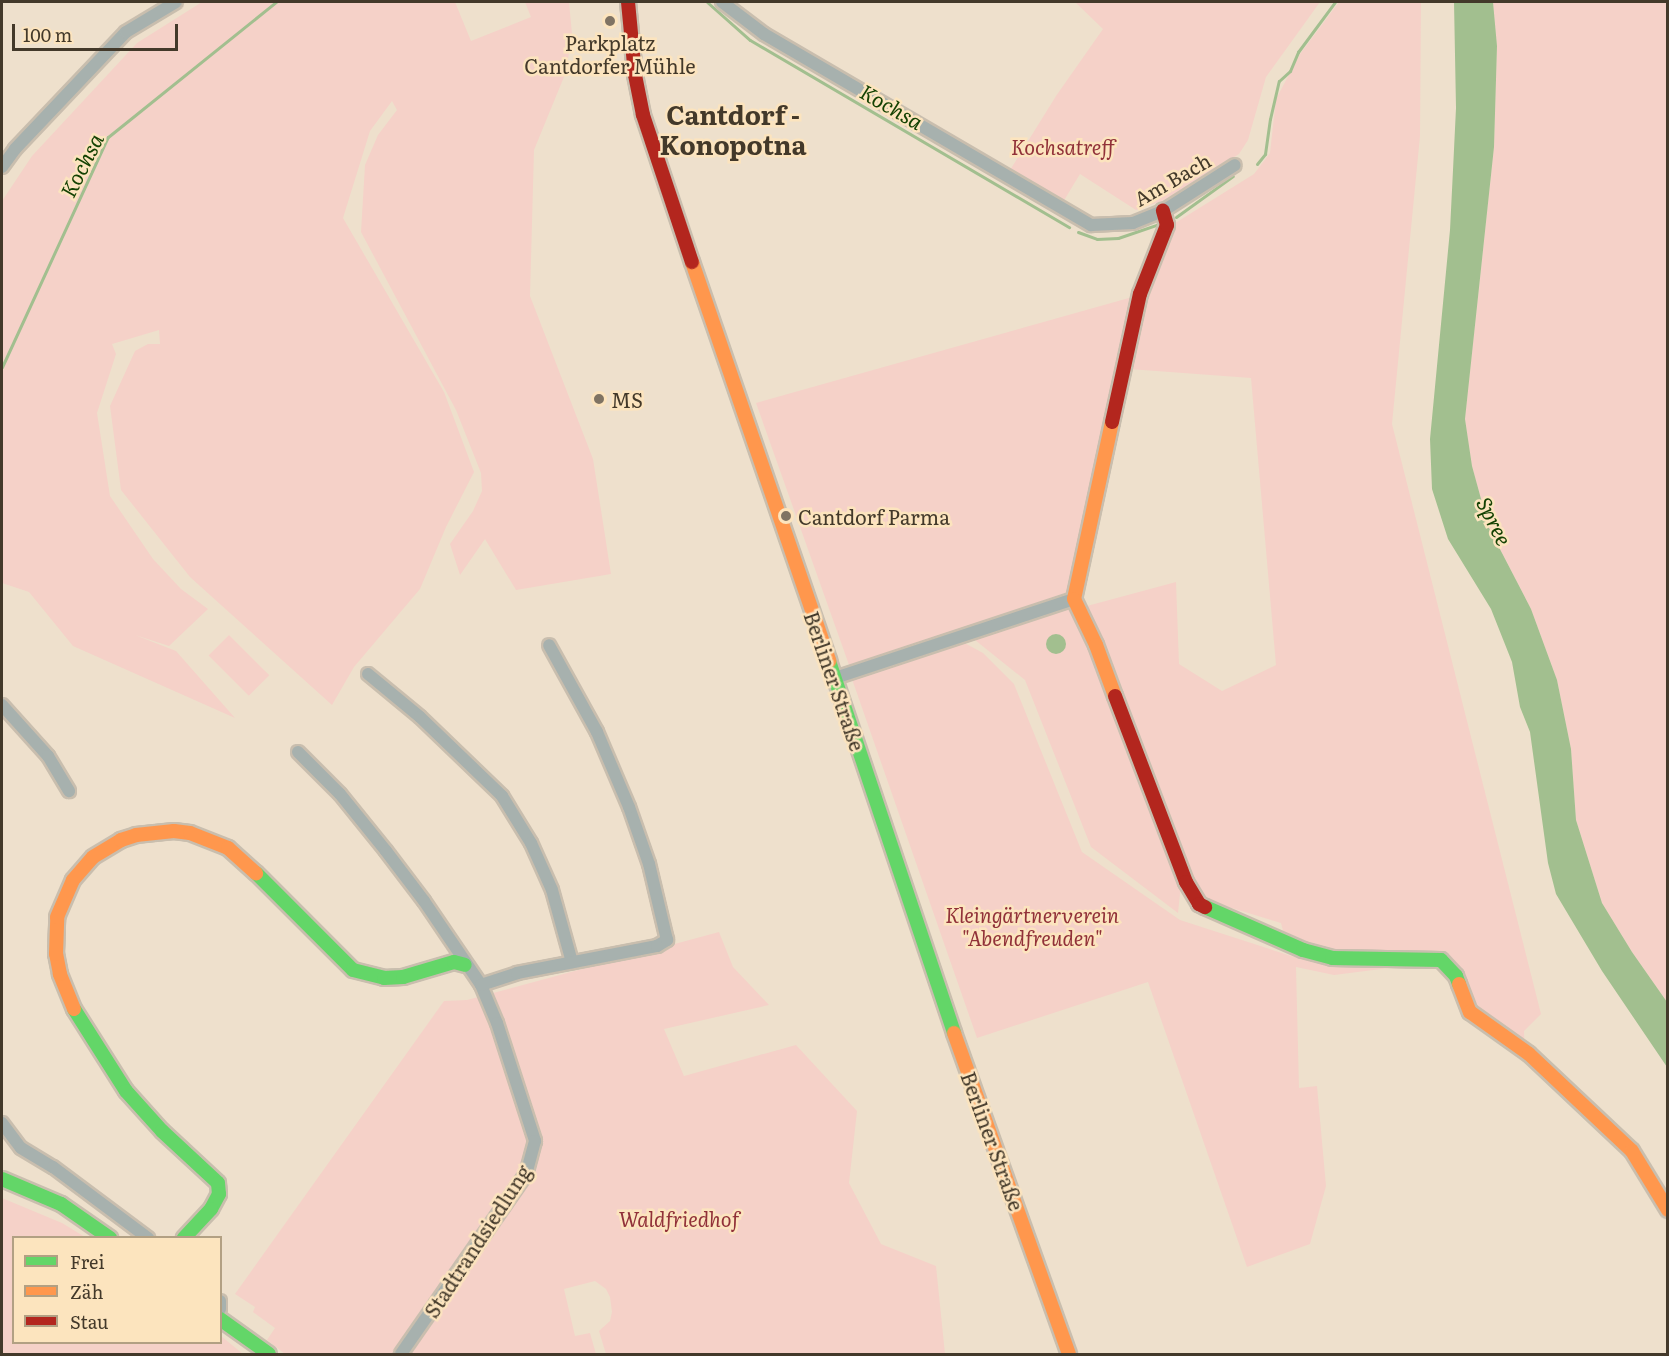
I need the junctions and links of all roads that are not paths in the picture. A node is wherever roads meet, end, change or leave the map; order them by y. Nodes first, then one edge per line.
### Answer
1 (176, 2) edge
2 (628, 2) edge
3 (722, 2) edge
4 (1235, 165) dead end
5 (2, 167) edge
6 (1163, 211) junction
7 (1074, 599) junction
8 (549, 645) dead end
9 (368, 674) dead end
10 (835, 678) junction
11 (2, 705) edge
12 (298, 752) dead end
13 (69, 791) dead end
14 (572, 962) junction
15 (465, 965) junction
16 (481, 985) junction
17 (2, 1123) edge
18 (2, 1179) edge
19 (1668, 1210) edge
20 (107, 1236) edge
21 (145, 1236) edge
22 (186, 1236) edge
23 (222, 1320) edge
24 (269, 1354) edge
25 (401, 1354) edge
26 (1069, 1354) edge

1 - 5 street
2 - 10 street, Berliner Straße
3 - 6 street, Am Bach
4 - 6 street, Am Bach
6 - 7 street
7 - 10 street
7 - 19 street
8 - 14 street
9 - 14 street
10 - 26 street, Berliner Straße
11 - 13 street
12 - 15 street, Stadtrandsiedlung
14 - 16 street
15 - 16 street, Stadtrandsiedlung
15 - 22 street
16 - 25 street, Stadtrandsiedlung
17 - 21 street
18 - 20 street
23 - 24 street

